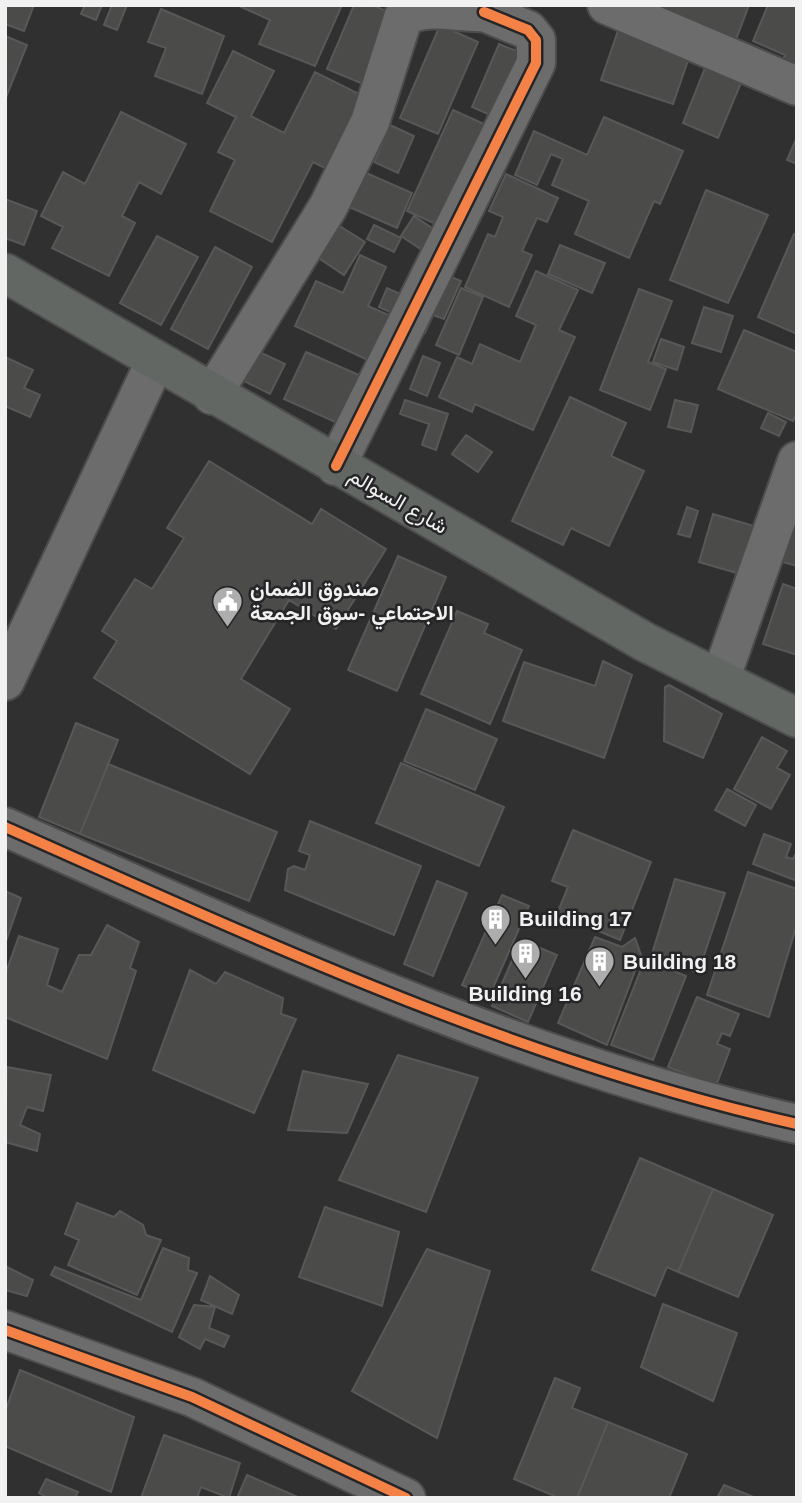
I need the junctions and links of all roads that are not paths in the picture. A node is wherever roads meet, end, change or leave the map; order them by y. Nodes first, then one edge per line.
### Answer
1 (607, 5) edge
2 (485, 9) edge
3 (797, 86) edge
4 (5, 273) edge
5 (155, 362) junction
6 (212, 395) junction
7 (797, 461) edge
8 (336, 466) junction
9 (720, 680) junction
10 (5, 681) edge
11 (797, 718) edge
12 (5, 827) edge
13 (797, 1124) edge
14 (5, 1330) edge
15 (406, 1498) edge

1 - 3 street
2 - 6 street
2 - 8 street
4 - 5 main road, شارع السوالم
5 - 6 main road, شارع السوالم
5 - 10 street
6 - 8 main road, شارع السوالم
7 - 9 street
8 - 9 main road, شارع السوالم
9 - 11 main road, شارع السوالم
12 - 13 street
14 - 15 street

